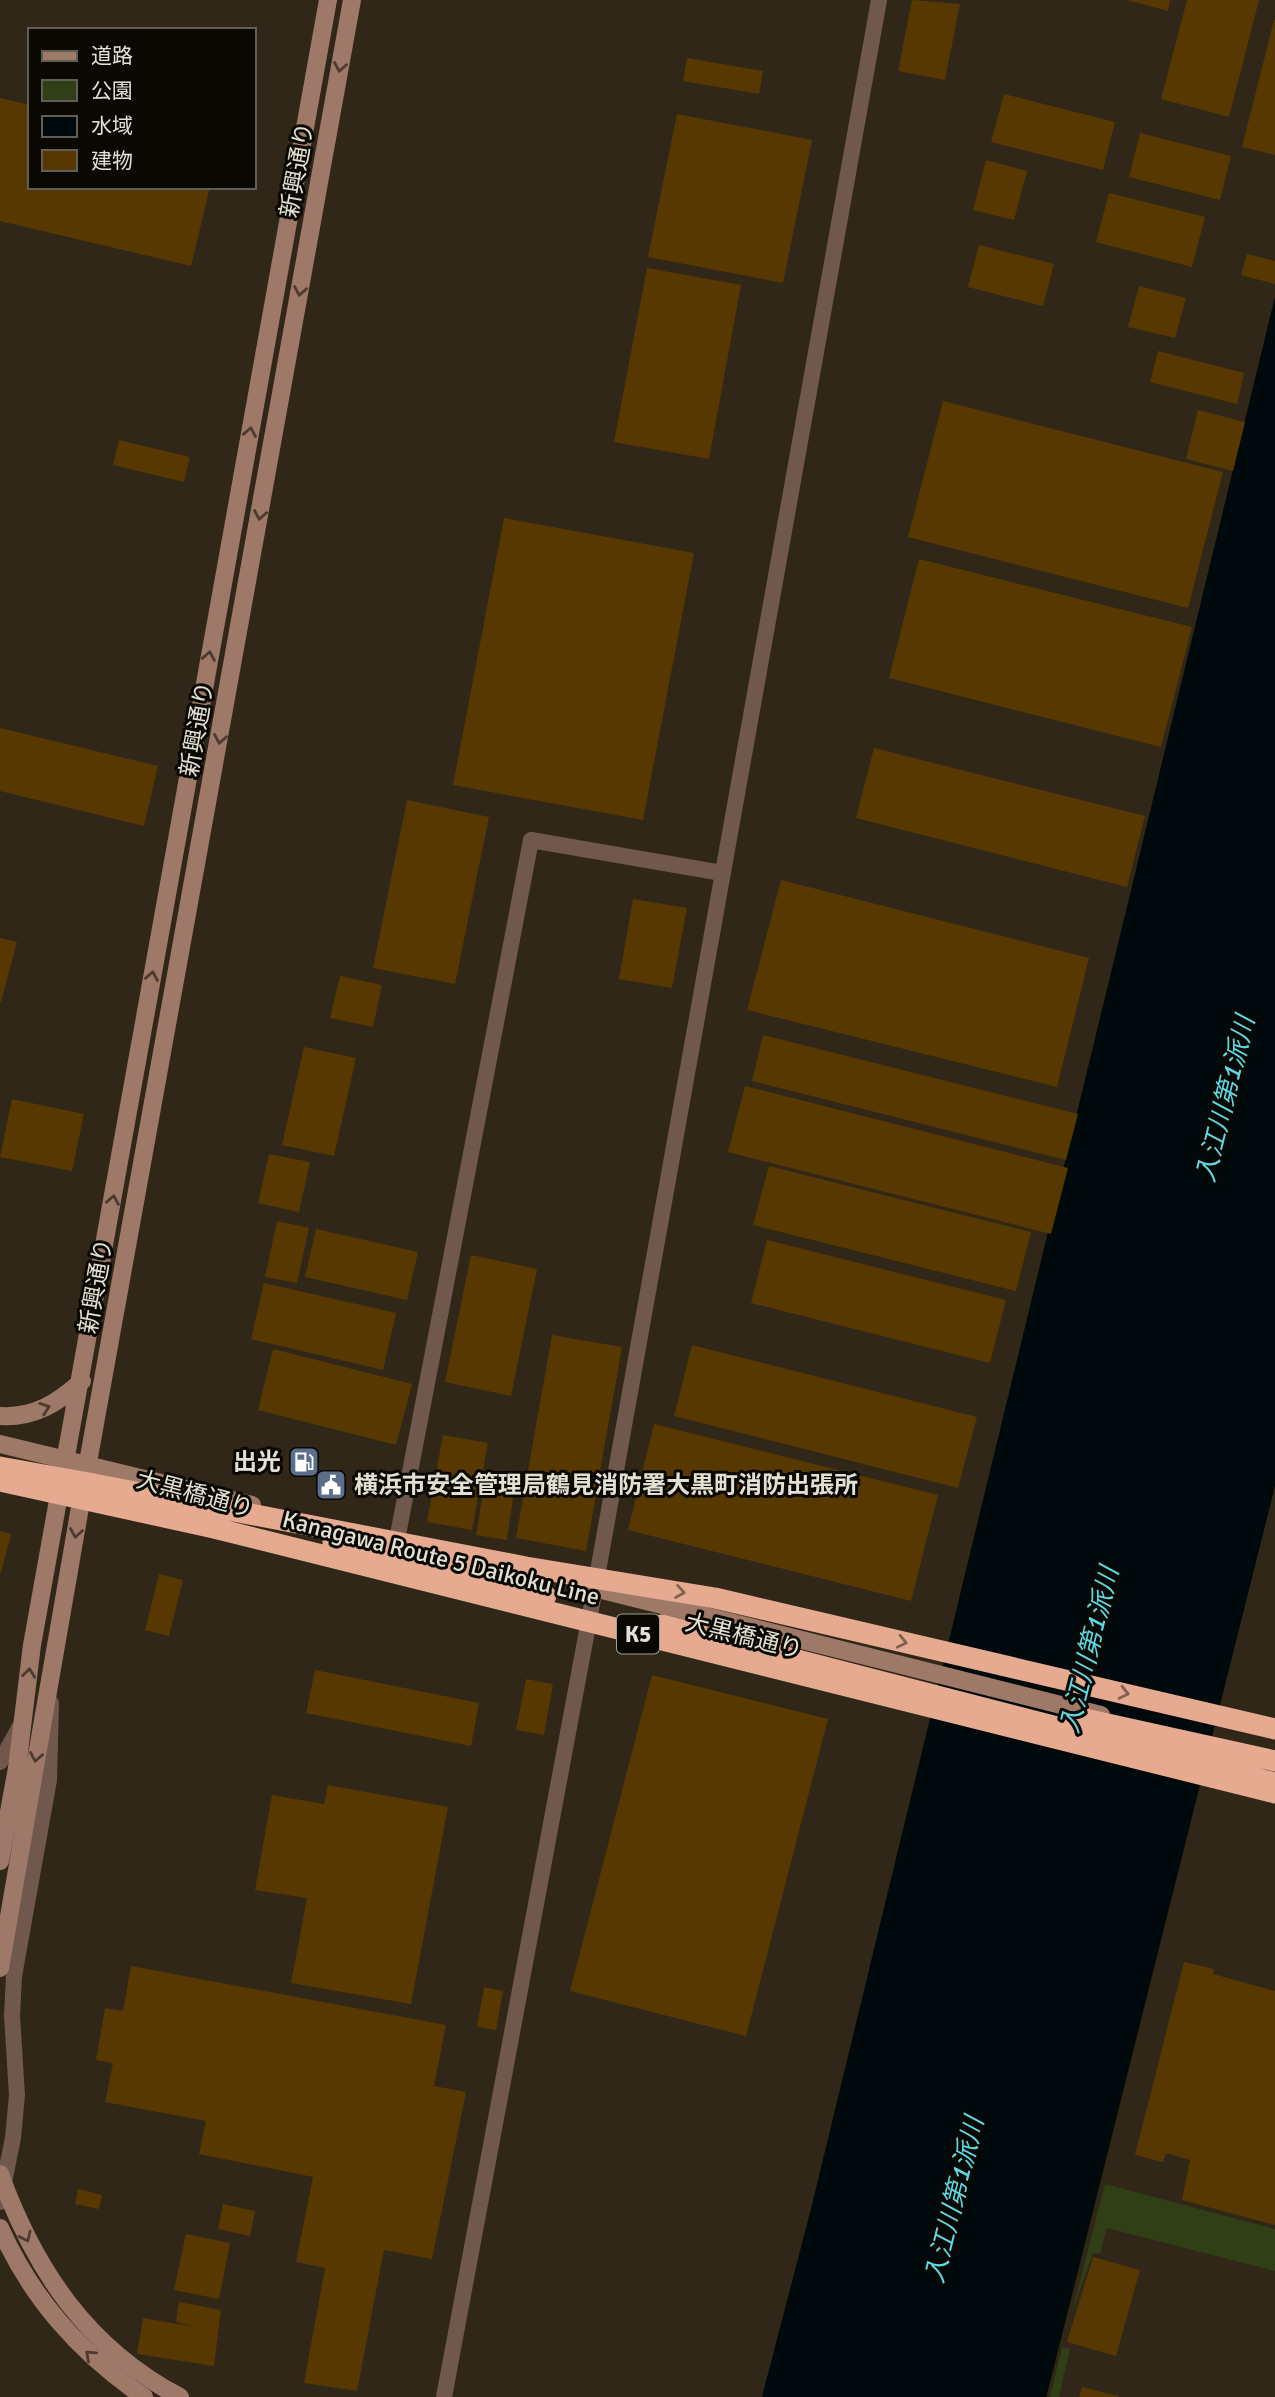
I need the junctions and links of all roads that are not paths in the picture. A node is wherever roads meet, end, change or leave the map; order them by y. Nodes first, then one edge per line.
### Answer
1 (328, 0) edge
2 (352, 0) edge
3 (879, 0) edge
4 (722, 873) junction
5 (82, 1381) junction
6 (0, 1416) edge
7 (0, 1444) edge
8 (68, 1460) junction
9 (0, 1468) edge
10 (0, 1481) edge
11 (79, 1481) junction
12 (397, 1540) junction
13 (596, 1588) junction
14 (589, 1621) junction
15 (829, 1667) junction
16 (50, 1679) junction
17 (23, 1721) junction
18 (1275, 1728) edge
19 (1275, 1755) edge
20 (1275, 1761) edge
21 (0, 1762) edge
22 (1275, 1785) edge
23 (1275, 1793) edge
24 (0, 1861) edge
25 (0, 1968) edge
26 (0, 2174) edge
27 (0, 2202) edge
28 (0, 2228) edge
29 (144, 2397) edge
30 (180, 2397) edge
31 (444, 2397) edge

5 -> 1 street, 新興通り
2 -> 11 street, 新興通り
3 - 4 street
4 - 12 street
4 - 13 street
6 -> 5 street
5 - 8 street, 新興通り
7 - 8 street, 大黒橋通り
8 - 11 street, 新興通り
8 - 11 street, 大黒橋通り
9 - 11 highway, Kanagawa Route 5 Daikoku Line / K5, bridge
10 - 23 highway, Kanagawa Route 5 Daikoku Line / K5, bridge
11 - 12 street, 大黒橋通り
11 - 14 street, 大黒橋通り
11 - 15 highway, Kanagawa Route 5 Daikoku Line / K5, bridge
11 -> 16 street
17 -> 11 street
11 -> 18 highway, bridge
12 - 13 street, 大黒橋通り
13 - 14 street
13 - 19 street, 大黒橋通り
14 - 22 street, 大黒橋通り, bridge
14 - 31 street
15 - 20 highway
15 - 22 highway, K5
16 -> 25 street
16 - 27 street
17 - 21 street
17 - 24 street
26 -> 30 street, bridge
29 -> 28 street

